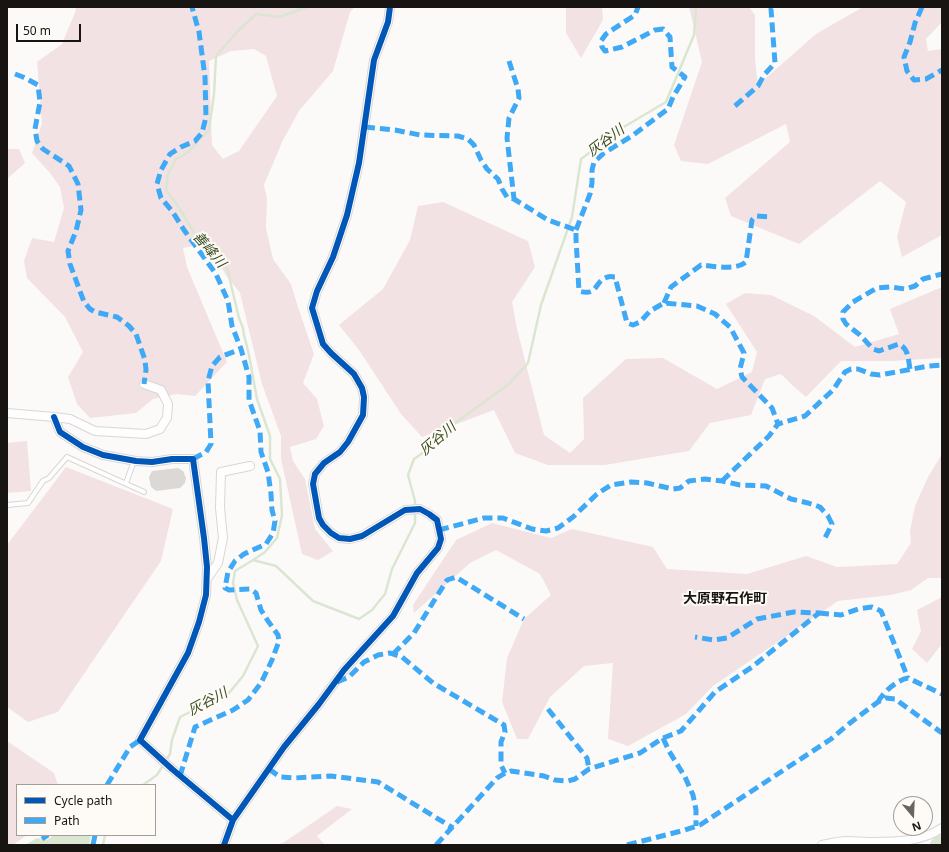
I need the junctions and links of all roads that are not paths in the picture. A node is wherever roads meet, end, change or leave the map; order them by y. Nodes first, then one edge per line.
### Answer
1 (390, 7) edge
2 (144, 384) dead end
3 (7, 413) edge
4 (54, 417) junction
5 (134, 461) junction
6 (250, 466) dead end
7 (126, 483) junction
8 (144, 492) dead end
9 (7, 505) edge
10 (206, 580) junction
11 (233, 820) junction
12 (942, 828) edge
13 (224, 845) edge
14 (822, 845) edge

1 - 11 street
2 - 4 street
3 - 4 street
4 - 5 street
5 - 7 lane
5 - 10 street
6 - 10 street
7 - 8 lane
7 - 9 lane
10 - 11 street
11 - 13 street
12 - 14 street

